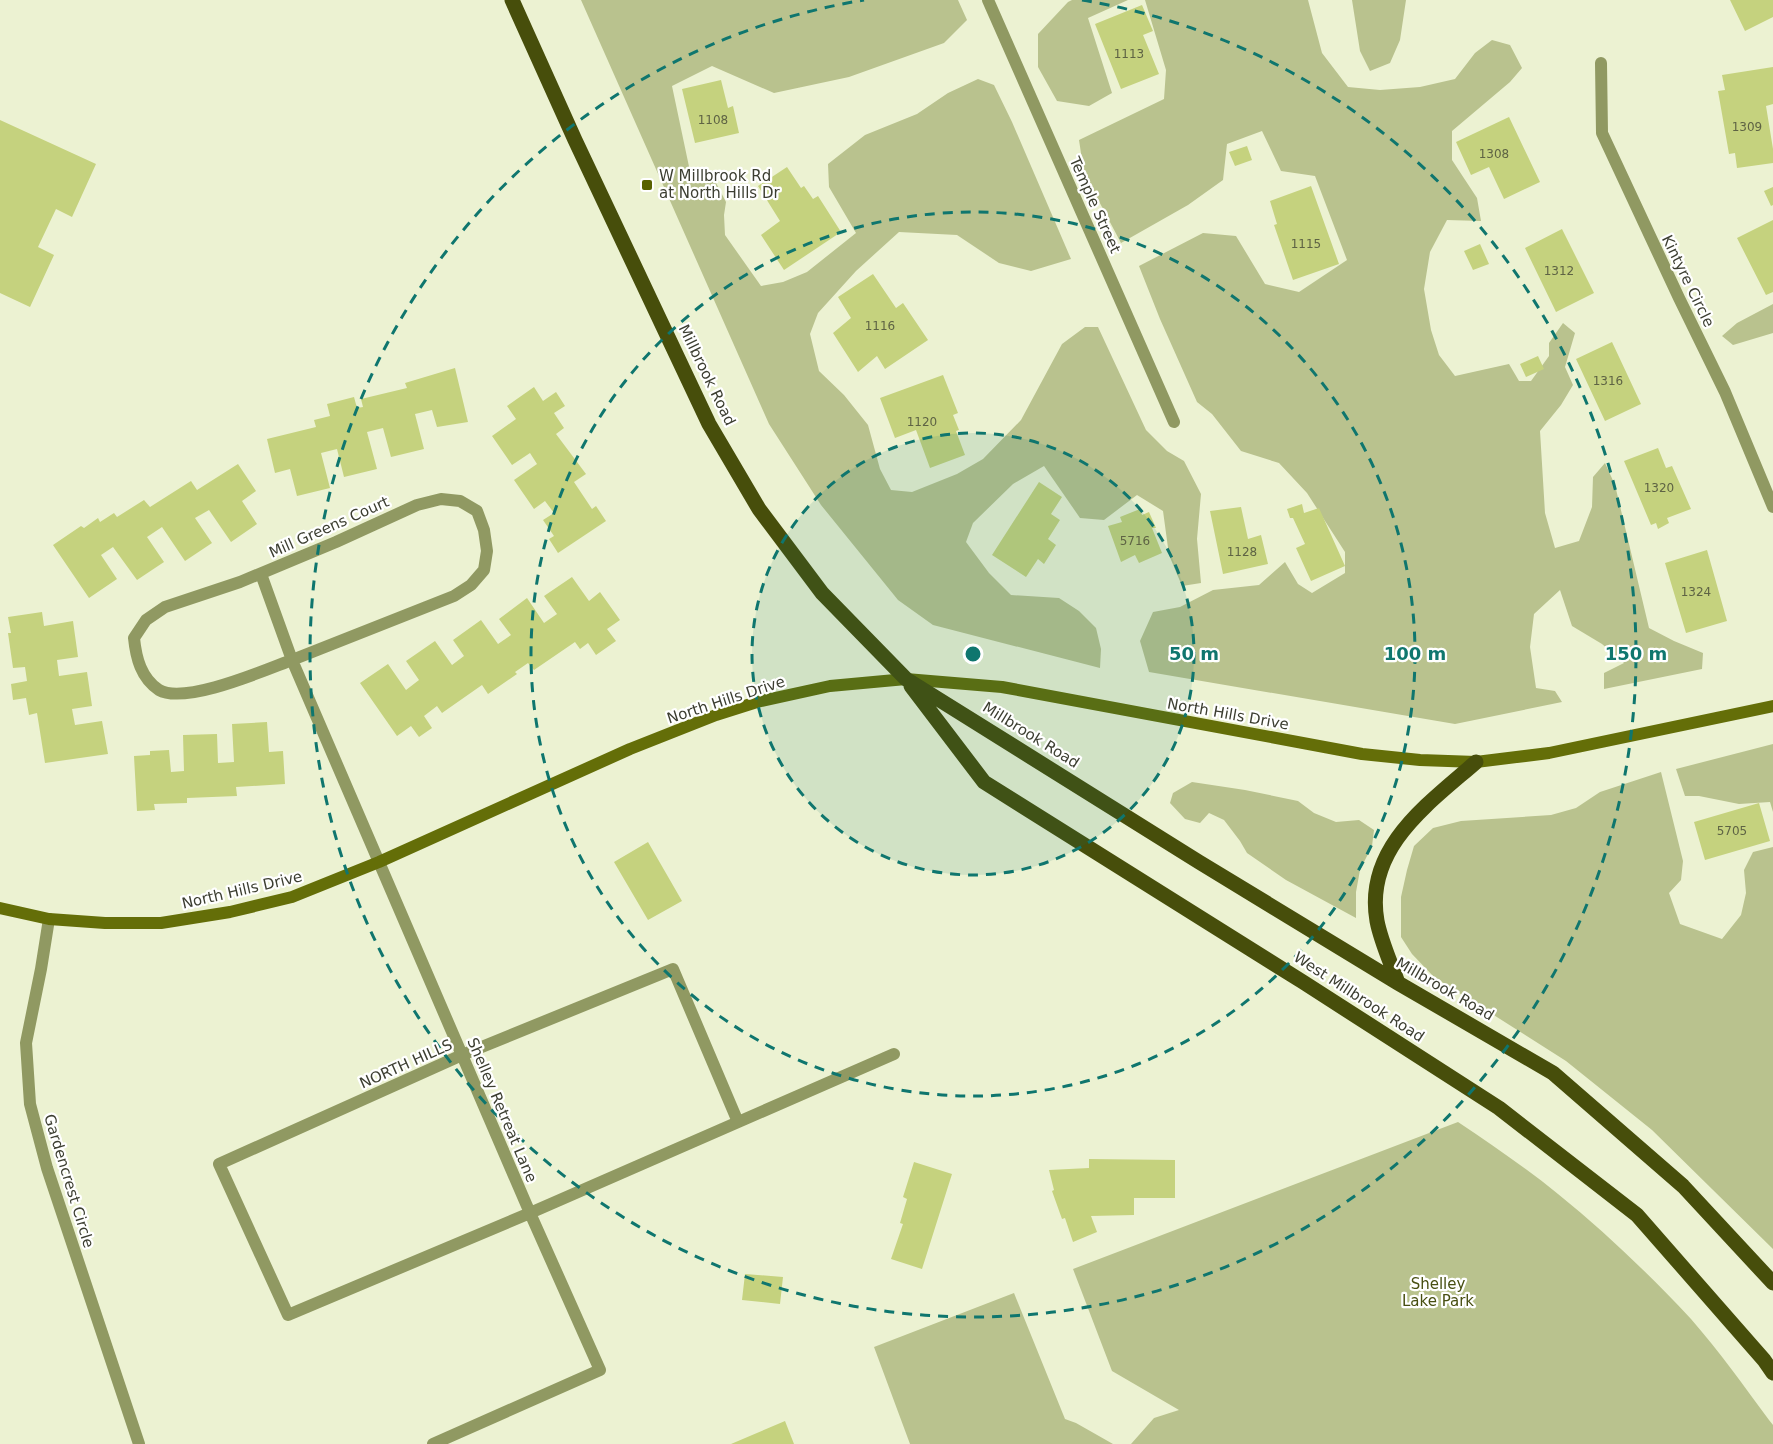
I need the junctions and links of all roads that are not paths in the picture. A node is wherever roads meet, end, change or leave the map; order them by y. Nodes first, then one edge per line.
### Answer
1 (512, 0) edge
2 (988, 0) edge
3 (1601, 63) dead end
4 (1174, 422) dead end
5 (1773, 507) edge
6 (261, 574) junction
7 (292, 660) junction
8 (906, 679) junction
9 (1773, 706) edge
10 (1476, 762) junction
11 (379, 862) junction
12 (0, 908) edge
13 (49, 919) junction
14 (1398, 982) junction
15 (894, 1054) dead end
16 (462, 1055) junction
17 (738, 1122) junction
18 (530, 1213) junction
19 (1773, 1283) edge
20 (1773, 1373) edge
21 (139, 1444) edge
22 (433, 1444) edge

1 - 8 main road, Millbrook Road
2 - 4 street, Temple Street
3 - 5 street, Kintyre Circle
6 - 7 street
6 - 7 street, Mill Greens Court
6 - 7 street, Mill Greens Court
7 - 11 street
8 - 10 main road, North Hills Drive
8 - 11 main road, North Hills Drive
8 - 14 main road, Millbrook Road
8 - 20 main road, West Millbrook Road
9 - 10 main road, North Hills Drive
10 - 14 main road
11 - 13 main road, North Hills Drive
11 - 16 street, Shelley Retreat Lane
12 - 13 main road, North Hills Drive
13 - 21 street, Gardencrest Circle
14 - 19 main road, Millbrook Road
15 - 17 street
16 - 17 street, NORTH HILLS
16 - 18 street, Shelley Retreat Lane
16 - 18 street, NORTH HILLS
17 - 18 street
18 - 22 street, Shelley Retreat Lane

